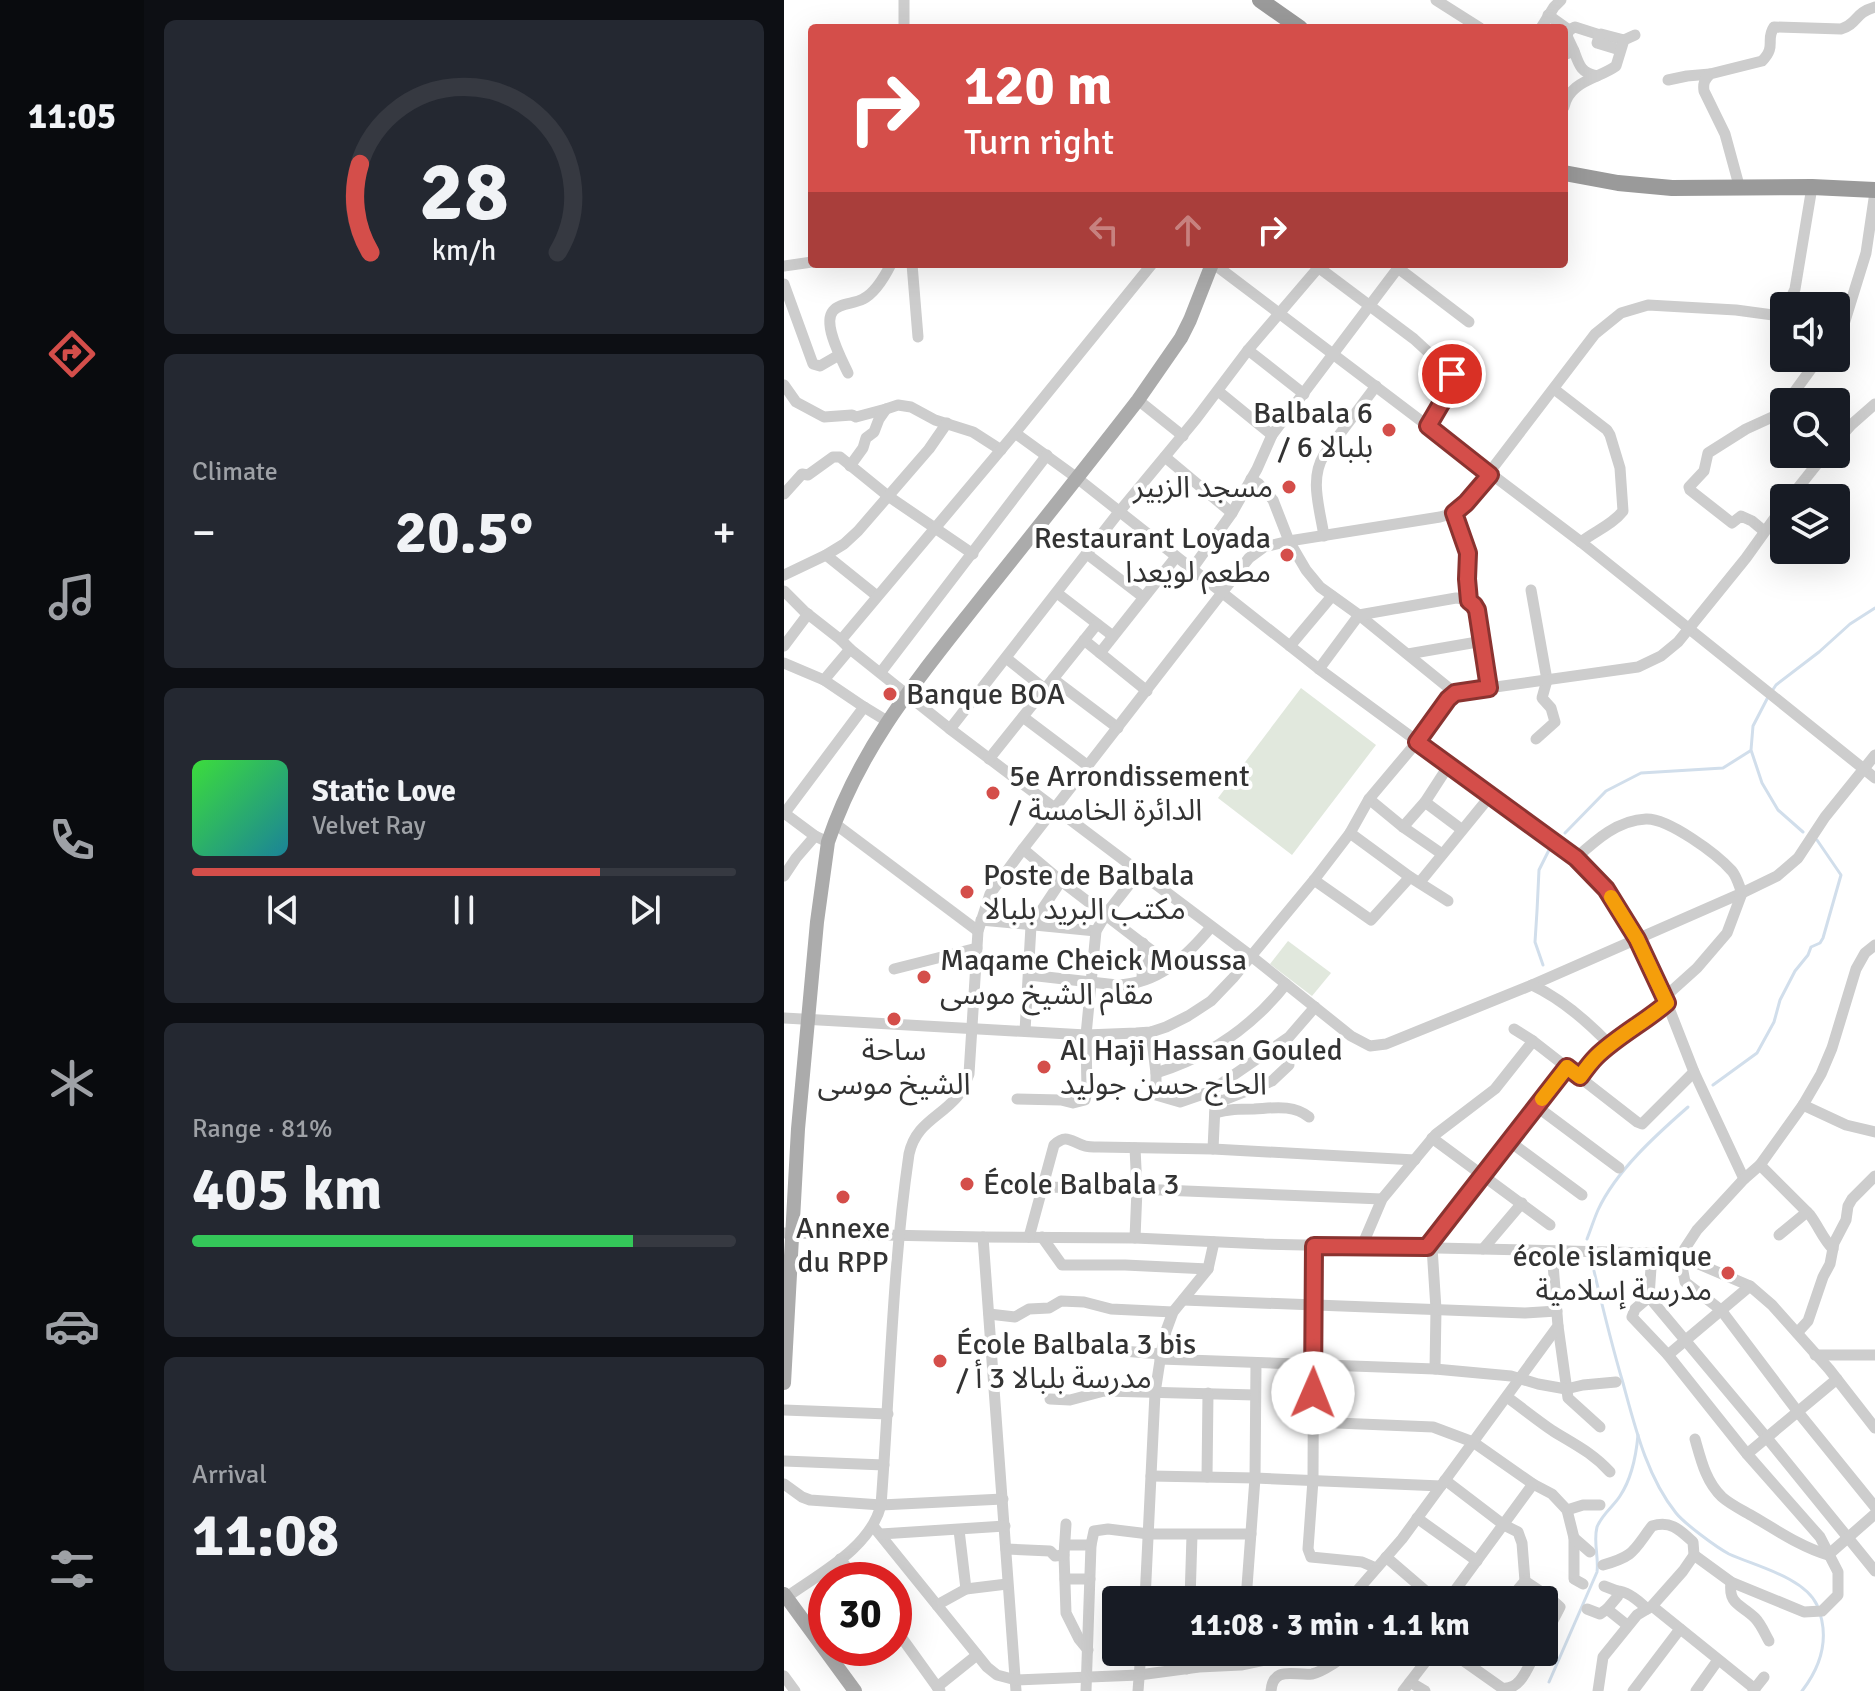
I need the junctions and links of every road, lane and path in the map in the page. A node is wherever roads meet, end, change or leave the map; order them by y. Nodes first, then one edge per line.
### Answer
1 (904, 0) edge
2 (1260, 0) edge
3 (1436, 0) edge
4 (1552, 5) edge
5 (1875, 7) edge
6 (904, 24) edge
7 (1293, 24) edge
8 (1474, 24) edge
9 (1543, 24) edge
10 (1565, 24) edge
11 (1569, 30) joint
12 (1568, 33) edge
13 (1569, 53) edge
14 (1710, 74) junction
15 (1598, 76) junction
16 (1668, 80) dead end
17 (1568, 95) edge
18 (1568, 174) edge
19 (1812, 187) junction
20 (1740, 189) junction
21 (1875, 191) edge
22 (808, 263) edge
23 (784, 266) edge
24 (888, 268) edge
25 (912, 268) edge
26 (1149, 268) edge
27 (1211, 268) edge
28 (1218, 268) edge
29 (1314, 268) edge
30 (1319, 268) edge
31 (1398, 268) edge
32 (1402, 268) edge
33 (784, 284) edge
34 (1793, 292) edge
35 (787, 304) edge
36 (1850, 305) edge
37 (1369, 307) junction
38 (1279, 313) junction
39 (1770, 315) edge
40 (1469, 322) dead end
41 (918, 337) dead end
42 (1248, 350) junction
43 (839, 355) junction
44 (1334, 355) junction
45 (848, 373) dead end
46 (784, 385) edge
47 (1376, 386) junction
48 (1554, 389) junction
49 (1218, 391) junction
50 (1304, 394) junction
51 (1138, 400) junction
52 (1875, 404) edge
53 (886, 409) junction
54 (1770, 418) edge
55 (947, 423) junction
56 (1428, 426) junction
57 (1850, 426) edge
58 (1015, 433) junction
59 (1272, 435) junction
60 (1183, 436) junction
61 (1001, 450) junction
62 (1047, 455) junction
63 (1165, 457) junction
64 (850, 466) junction
65 (1814, 468) edge
66 (1490, 475) junction
67 (1077, 478) junction
68 (1251, 479) junction
69 (1801, 484) edge
70 (784, 494) edge
71 (888, 496) junction
72 (1119, 512) junction
73 (1232, 513) junction
74 (1454, 513) junction
75 (1770, 523) edge
76 (934, 528) junction
77 (1764, 531) junction
78 (1324, 536) junction
79 (1289, 541) junction
80 (1581, 542) junction
81 (973, 554) junction
82 (1087, 554) junction
83 (826, 555) junction
84 (1176, 557) junction
85 (1192, 569) junction
86 (784, 575) edge
87 (1531, 590) dead end
88 (784, 591) edge
89 (1057, 593) junction
90 (1223, 593) junction
91 (877, 596) junction
92 (1332, 596) junction
93 (1143, 597) junction
94 (1469, 601) junction
95 (808, 614) junction
96 (1359, 615) junction
97 (1097, 624) junction
98 (1690, 629) junction
99 (1113, 636) junction
100 (1084, 640) junction
101 (1483, 641) junction
102 (845, 645) junction
103 (784, 646) edge
104 (1290, 646) junction
105 (1100, 653) junction
106 (1408, 654) junction
107 (1006, 658) junction
108 (784, 663) edge
109 (1319, 669) junction
110 (881, 672) junction
111 (824, 680) junction
112 (1547, 680) junction
113 (1049, 684) junction
114 (1489, 688) junction
115 (1147, 691) junction
116 (907, 693) junction
117 (1455, 693) junction
118 (864, 707) junction
119 (1023, 717) junction
120 (887, 721) junction
121 (1118, 728) junction
122 (950, 729) junction
123 (1536, 739) dead end
124 (1417, 742) junction
125 (1875, 755) edge
126 (989, 759) junction
127 (1449, 765) junction
128 (1088, 766) junction
129 (1863, 768) junction
130 (1875, 778) edge
131 (1491, 795) junction
132 (1369, 799) junction
133 (1425, 802) junction
134 (1054, 808) junction
135 (784, 813) edge
136 (834, 823) junction
137 (1403, 827) junction
138 (1461, 829) junction
139 (1350, 833) junction
140 (821, 839) junction
141 (1023, 849) junction
142 (1442, 854) junction
143 (1576, 858) junction
144 (1139, 872) junction
145 (784, 876) edge
146 (1415, 879) junction
147 (1314, 880) junction
148 (1061, 881) junction
149 (1742, 893) junction
150 (1448, 901) dead end
151 (1106, 914) junction
152 (980, 926) junction
153 (1031, 926) junction
154 (1211, 927) junction
155 (1096, 931) junction
156 (1637, 939) junction
157 (1143, 943) junction
158 (1875, 945) edge
159 (977, 948) junction
160 (1251, 956) junction
161 (1172, 966) junction
162 (894, 969) dead end
163 (1029, 975) junction
164 (1142, 980) junction
165 (1091, 981) junction
166 (1286, 984) junction
167 (1532, 985) junction
168 (1667, 1003) junction
169 (1315, 1007) junction
170 (784, 1018) edge
171 (807, 1021) junction
172 (970, 1029) junction
173 (1514, 1029) dead end
174 (1025, 1031) junction
175 (1151, 1032) junction
176 (1086, 1035) junction
177 (1533, 1041) junction
178 (1610, 1045) junction
179 (1289, 1065) dead end
180 (1567, 1067) junction
181 (1694, 1072) junction
182 (1156, 1073) junction
183 (1580, 1077) junction
184 (1017, 1099) dead end
185 (1213, 1102) junction
186 (1803, 1105) junction
187 (1536, 1106) junction
188 (1309, 1117) dead end
189 (791, 1129) edge
190 (1875, 1132) edge
191 (1432, 1138) junction
192 (1509, 1141) junction
193 (1135, 1148) junction
194 (1213, 1149) junction
195 (1415, 1160) junction
196 (1760, 1165) junction
197 (1619, 1168) dead end
198 (1482, 1176) junction
199 (1875, 1176) edge
200 (1744, 1179) junction
201 (1044, 1187) junction
202 (1137, 1189) junction
203 (1582, 1195) dead end
204 (1382, 1199) junction
205 (1522, 1203) junction
206 (1807, 1212) junction
207 (1550, 1225) dead end
208 (788, 1233) edge
209 (899, 1235) junction
210 (1779, 1235) dead end
211 (983, 1237) junction
212 (1029, 1237) junction
213 (1042, 1237) junction
214 (1135, 1238) junction
215 (1214, 1242) junction
216 (1314, 1246) junction
217 (1362, 1246) junction
218 (1429, 1247) junction
219 (1483, 1249) junction
220 (1833, 1249) junction
221 (1552, 1252) junction
222 (1652, 1253) junction
223 (1680, 1256) junction
224 (1208, 1269) junction
225 (1750, 1286) junction
226 (1649, 1297) junction
227 (1183, 1300) junction
228 (1314, 1305) junction
229 (1436, 1309) junction
230 (1721, 1310) junction
231 (1557, 1311) junction
232 (1173, 1312) junction
233 (989, 1314) junction
234 (1558, 1326) junction
235 (1797, 1333) junction
236 (1686, 1340) junction
237 (1083, 1348) dead end
238 (1668, 1355) junction
239 (1815, 1355) junction
240 (1875, 1355) edge
241 (1160, 1356) junction
242 (1256, 1363) junction
243 (1314, 1365) junction
244 (1435, 1369) junction
245 (1520, 1378) junction
246 (1837, 1379) junction
247 (1616, 1382) dead end
248 (784, 1383) edge
249 (1566, 1389) junction
250 (1155, 1393) junction
251 (1208, 1393) junction
252 (1255, 1395) junction
253 (1507, 1397) junction
254 (1050, 1399) dead end
255 (784, 1410) edge
256 (1798, 1412) junction
257 (888, 1414) junction
258 (1313, 1422) junction
259 (1600, 1427) dead end
260 (1875, 1428) edge
261 (1767, 1438) junction
262 (1695, 1439) dead end
263 (1473, 1442) junction
264 (1747, 1454) junction
265 (784, 1461) edge
266 (884, 1465) junction
267 (1610, 1472) dead end
268 (1151, 1476) junction
269 (1207, 1477) junction
270 (1255, 1478) junction
271 (1313, 1480) junction
272 (1443, 1483) junction
273 (784, 1484) edge
274 (1533, 1484) junction
275 (1003, 1499) junction
276 (881, 1505) junction
277 (1600, 1505) dead end
278 (1875, 1507) edge
279 (1567, 1510) junction
280 (1875, 1514) edge
281 (1417, 1518) junction
282 (1066, 1524) dead end
283 (1504, 1525) junction
284 (1005, 1526) junction
285 (877, 1530) junction
286 (959, 1530) junction
287 (1149, 1534) junction
288 (1251, 1534) junction
289 (1192, 1535) junction
290 (1847, 1537) junction
291 (1574, 1538) junction
292 (1091, 1545) junction
293 (1006, 1549) junction
294 (1065, 1550) junction
295 (1590, 1552) dead end
296 (1694, 1555) junction
297 (1828, 1555) junction
298 (1386, 1557) junction
299 (840, 1559) junction
300 (1477, 1561) junction
301 (842, 1562) edge
302 (1603, 1565) dead end
303 (1376, 1568) junction
304 (1875, 1571) edge
305 (1065, 1579) junction
306 (1090, 1579) junction
307 (1525, 1581) junction
308 (1731, 1582) junction
309 (1007, 1584) junction
310 (1583, 1584) dead end
311 (1146, 1586) edge
312 (1190, 1586) edge
313 (1247, 1586) edge
314 (1361, 1586) edge
315 (1420, 1586) edge
316 (1458, 1586) edge
317 (1521, 1586) edge
318 (1532, 1586) edge
319 (1604, 1586) dead end
320 (966, 1589) junction
321 (1617, 1591) junction
322 (785, 1596) edge
323 (937, 1605) junction
324 (1649, 1608) junction
325 (1587, 1609) dead end
326 (1607, 1609) junction
327 (1627, 1625) junction
328 (1680, 1629) junction
329 (1769, 1641) dead end
330 (1088, 1650) junction
331 (912, 1652) edge
332 (977, 1655) junction
333 (1718, 1660) junction
334 (1140, 1666) edge
335 (1187, 1666) edge
336 (1202, 1666) edge
337 (1328, 1666) edge
338 (1422, 1666) edge
339 (1471, 1666) edge
340 (1529, 1666) edge
341 (1187, 1669) junction
342 (1139, 1675) junction
343 (784, 1676) edge
344 (1086, 1677) junction
345 (1764, 1677) dead end
346 (1016, 1685) edge
347 (1406, 1686) edge
348 (938, 1689) edge
349 (1754, 1690) edge
350 (795, 1691) edge
351 (855, 1691) edge
352 (1086, 1691) edge
353 (1138, 1691) edge
354 (1271, 1691) edge
355 (1425, 1691) edge
356 (1598, 1691) edge
357 (1633, 1691) edge
358 (1696, 1691) edge

1 - 6 street
2 - 7 highway
3 - 8 street
4 - 9 street
4 - 10 street
5 - 14 street
11 - 12 street
11 - 15 street
13 - 15 street
14 - 16 street
14 - 20 street
15 - 17 street
18 - 20 highway
19 - 20 highway
19 - 21 highway
19 - 34 street
21 - 36 street
22 - 23 street
24 - 43 street
25 - 41 street
26 - 58 street
27 - 51 main road
28 - 38 street
29 - 38 street
30 - 37 street
31 - 37 street
32 - 40 street
33 - 35 street
35 - 43 street
37 - 44 street
37 - 56 street
38 - 42 street
38 - 44 street
39 - 48 street
42 - 49 street
42 - 50 street
43 - 45 street
44 - 47 street
44 - 50 street
46 - 53 street
47 - 56 street
47 - 78 street
48 - 66 street
48 - 80 street
49 - 59 street
49 - 60 street
50 - 59 street
51 - 60 street
51 - 67 main road
52 - 57 street
53 - 55 street
53 - 64 street
54 - 77 street
55 - 61 street
55 - 71 street
56 - 66 street
58 - 61 street
58 - 62 street
59 - 68 street
60 - 63 street
61 - 76 street
62 - 67 street
62 - 81 street
63 - 72 street
63 - 73 street
64 - 70 street
64 - 71 street
65 - 69 street
66 - 74 street
66 - 80 street
67 - 72 street
67 - 116 main road
68 - 73 street
68 - 79 street
71 - 76 street
71 - 83 street
72 - 82 street
72 - 84 street
73 - 85 street
74 - 78 street
74 - 94 street
75 - 77 street
76 - 81 street
76 - 91 street
77 - 98 street
78 - 79 street
79 - 90 street
79 - 92 street
80 - 98 street
81 - 110 street
82 - 89 street
82 - 93 street
83 - 86 street
83 - 91 street
84 - 85 street
84 - 93 street
85 - 90 street
87 - 112 street
88 - 95 street
89 - 97 street
89 - 107 street
90 - 104 street
90 - 115 street
91 - 102 street
92 - 96 street
92 - 104 street
93 - 99 street
94 - 96 street
94 - 101 street
95 - 102 street
95 - 103 street
96 - 106 street
96 - 109 street
97 - 99 street
97 - 100 street
98 - 112 street
98 - 129 street
99 - 105 street
100 - 105 street
100 - 113 street
101 - 106 street
101 - 114 street
102 - 110 street
102 - 111 street
104 - 109 street
105 - 115 street
106 - 117 street
107 - 113 street
107 - 122 street
108 - 111 street
109 - 124 street
110 - 116 street
111 - 118 street
112 - 114 street
112 - 123 street
113 - 119 street
113 - 121 street
114 - 117 street
115 - 121 street
116 - 120 main road
116 - 122 street
117 - 124 street
118 - 120 street
118 - 135 street
119 - 126 street
119 - 128 street
120 - 136 main road
121 - 128 street
122 - 126 street
124 - 127 street
124 - 132 street
125 - 129 street
126 - 134 street
127 - 131 street
127 - 133 street
128 - 134 street
129 - 130 street
129 - 149 street
131 - 138 street
131 - 143 street
132 - 137 street
132 - 139 street
133 - 137 street
133 - 138 street
134 - 141 street
134 - 144 street
135 - 140 street
136 - 140 main road
136 - 152 street
137 - 142 street
138 - 142 street
139 - 146 street
139 - 147 street
140 - 145 street
140 - 171 main road
141 - 148 street
141 - 152 street
142 - 146 street
143 - 149 street
143 - 156 street
144 - 151 street
144 - 154 street
146 - 147 street
146 - 150 street
147 - 160 street
148 - 151 street
148 - 153 street
149 - 156 street
149 - 168 street
151 - 155 street
151 - 157 street
152 - 153 street
152 - 159 street
153 - 155 street
153 - 163 street
154 - 160 street
154 - 161 street
155 - 165 street
156 - 167 street
156 - 168 street
157 - 161 street
157 - 164 street
158 - 186 street
159 - 162 street
159 - 172 street
160 - 166 street
160 - 175 street
161 - 164 street
163 - 165 street
163 - 174 street
164 - 165 street
165 - 176 street
166 - 169 street
166 - 182 street
167 - 169 street
167 - 178 street
168 - 178 street
168 - 181 street
169 - 185 street
170 - 171 street
171 - 172 street
171 - 189 main road
172 - 174 street
172 - 209 street
173 - 177 street
174 - 176 street
175 - 176 street
175 - 182 street
176 - 184 street
177 - 180 street
177 - 191 street
178 - 183 street
179 - 185 street
180 - 183 street
180 - 187 street
181 - 183 street
181 - 200 street
182 - 185 street
185 - 188 street
185 - 194 street
186 - 190 street
186 - 196 street
187 - 192 street
187 - 197 street
189 - 208 main road
191 - 195 street
191 - 198 street
192 - 198 street
192 - 203 street
193 - 194 street
193 - 201 street
193 - 202 street
194 - 195 street
195 - 204 street
196 - 200 street
196 - 206 street
198 - 205 street
198 - 218 street
199 - 220 street
200 - 223 street
201 - 202 street
201 - 212 street
202 - 204 street
202 - 214 street
204 - 217 street
205 - 207 street
205 - 219 street
206 - 210 street
206 - 220 street
208 - 209 street
208 - 248 main road
209 - 211 street
209 - 257 street
211 - 212 street
211 - 233 street
212 - 213 street
213 - 214 street
213 - 224 street
214 - 215 street
215 - 216 street
215 - 224 street
216 - 217 street
216 - 228 street
217 - 218 street
218 - 219 street
218 - 229 street
219 - 221 street
220 - 235 street
221 - 222 street
221 - 231 street
222 - 223 street
222 - 226 street
223 - 225 street
223 - 230 street
224 - 227 street
225 - 230 street
225 - 235 street
226 - 236 street
226 - 238 street
227 - 228 street
227 - 232 street
228 - 229 street
228 - 243 street
229 - 231 street
229 - 244 street
230 - 236 street
230 - 256 street
231 - 234 street
232 - 233 street
232 - 241 street
233 - 275 street
234 - 245 street
234 - 249 street
235 - 239 street
236 - 238 street
236 - 261 street
237 - 241 street
238 - 264 street
239 - 240 street
239 - 246 street
241 - 242 street
241 - 250 street
242 - 243 street
242 - 252 street
243 - 244 street
243 - 258 street
244 - 245 street
245 - 249 street
245 - 253 street
246 - 256 street
246 - 260 street
247 - 249 street
249 - 259 street
250 - 251 street
250 - 254 street
250 - 268 street
251 - 252 street
251 - 269 street
252 - 270 street
253 - 263 street
253 - 267 street
255 - 257 street
256 - 261 street
256 - 278 street
257 - 266 street
258 - 263 street
258 - 271 street
261 - 264 street
261 - 290 street
262 - 297 street
263 - 272 street
263 - 274 street
264 - 297 street
265 - 266 street
266 - 276 street
268 - 269 street
268 - 287 street
269 - 270 street
270 - 271 street
270 - 288 street
271 - 272 street
271 - 303 street
272 - 281 street
272 - 283 street
273 - 276 street
274 - 279 street
274 - 283 street
275 - 276 street
275 - 284 street
276 - 285 street
277 - 279 street
279 - 291 street
280 - 290 street
281 - 298 street
281 - 300 street
282 - 294 street
283 - 300 street
283 - 307 street
284 - 286 street
284 - 293 street
285 - 286 street
285 - 299 street
285 - 323 street
286 - 320 street
287 - 289 street
287 - 292 street
287 - 311 street
288 - 289 street
288 - 313 street
289 - 312 street
290 - 297 street
290 - 304 street
291 - 295 street
291 - 310 street
292 - 294 street
292 - 306 street
293 - 294 street
293 - 309 street
294 - 305 street
296 - 302 street
296 - 308 street
296 - 324 street
297 - 308 street
298 - 303 street
298 - 315 street
299 - 301 street
299 - 322 street
300 - 316 street
303 - 314 street
305 - 306 street
305 - 330 street
306 - 330 street
307 - 317 street
307 - 318 street
308 - 329 street
309 - 320 street
309 - 346 street
319 - 321 street
320 - 323 street
321 - 324 street
321 - 326 street
322 - 351 main road
323 - 332 street
324 - 327 street
324 - 328 street
325 - 326 street
326 - 327 street
327 - 356 street
328 - 333 street
328 - 357 street
330 - 344 street
331 - 348 street
332 - 346 street
332 - 348 street
333 - 349 street
333 - 358 street
334 - 342 street
335 - 341 street
336 - 341 street
337 - 354 street
338 - 347 street
339 - 340 street
341 - 342 street
342 - 344 street
342 - 353 street
343 - 350 street
344 - 346 street
344 - 352 street
345 - 349 street
347 - 355 street

